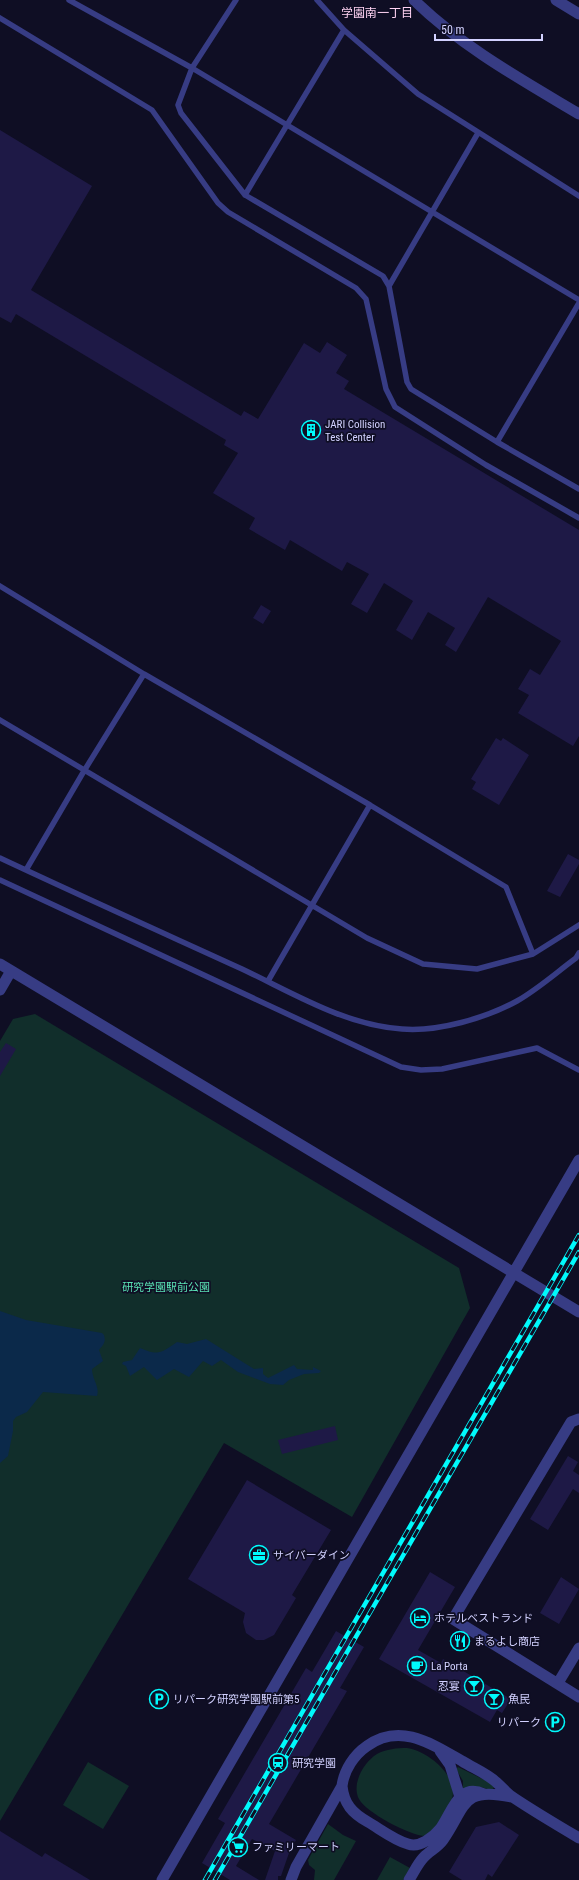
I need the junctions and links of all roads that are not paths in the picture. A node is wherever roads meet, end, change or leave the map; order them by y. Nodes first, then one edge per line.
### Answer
1 (69, 0) edge
2 (236, 0) edge
3 (317, 0) edge
4 (414, 0) edge
5 (556, 0) edge
6 (579, 14) edge
7 (0, 18) edge
8 (344, 30) junction
9 (192, 68) junction
10 (579, 114) edge
11 (288, 125) junction
12 (478, 133) junction
13 (245, 195) junction
14 (579, 196) edge
15 (433, 212) junction
16 (389, 286) junction
17 (579, 300) edge
18 (579, 304) edge
19 (497, 442) junction
20 (579, 489) edge
21 (579, 518) edge
22 (0, 586) edge
23 (144, 674) junction
24 (0, 720) edge
25 (84, 771) junction
26 (370, 805) junction
27 (0, 858) edge
28 (26, 870) junction
29 (0, 880) edge
30 (312, 905) junction
31 (579, 925) edge
32 (579, 953) edge
33 (533, 954) junction
34 (0, 964) edge
35 (11, 971) junction
36 (268, 981) junction
37 (0, 990) edge
38 (579, 1070) edge
39 (579, 1160) edge
40 (513, 1273) junction
41 (579, 1312) edge
42 (579, 1419) edge
43 (579, 1648) edge
44 (558, 1683) junction
45 (579, 1696) edge
46 (436, 1746) junction
47 (342, 1786) junction
48 (484, 1794) junction
49 (460, 1797) junction
50 (512, 1798) junction
51 (579, 1838) edge
52 (162, 1880) edge
53 (291, 1880) edge
54 (409, 1880) edge

1 - 9 lane
2 - 9 lane
3 - 8 lane
4 - 10 street
5 - 6 street
7 - 21 lane
8 - 11 lane
8 - 12 lane
9 - 11 lane
9 - 13 lane
11 - 13 lane
11 - 15 lane
12 - 14 lane
12 - 15 lane
13 - 16 lane
15 - 16 lane
15 - 17 lane
16 - 19 lane
18 - 19 lane
19 - 20 lane
22 - 23 lane
23 - 25 lane
23 - 26 lane
24 - 25 lane
25 - 28 lane
25 - 30 lane
26 - 30 lane
26 - 33 lane
27 - 28 lane
28 - 36 lane
29 - 38 lane
30 - 33 lane
30 - 36 lane
31 - 33 lane
32 - 36 lane
34 - 35 street
35 - 37 street
35 - 40 street
39 - 40 street
40 - 41 street
40 - 52 street
42 - 44 street
43 - 44 street
44 - 45 street
46 - 47 street
46 - 49 street
46 - 50 street
47 - 49 street
47 - 53 street
48 - 49 street
48 - 50 street
48 - 54 street
50 - 51 street

